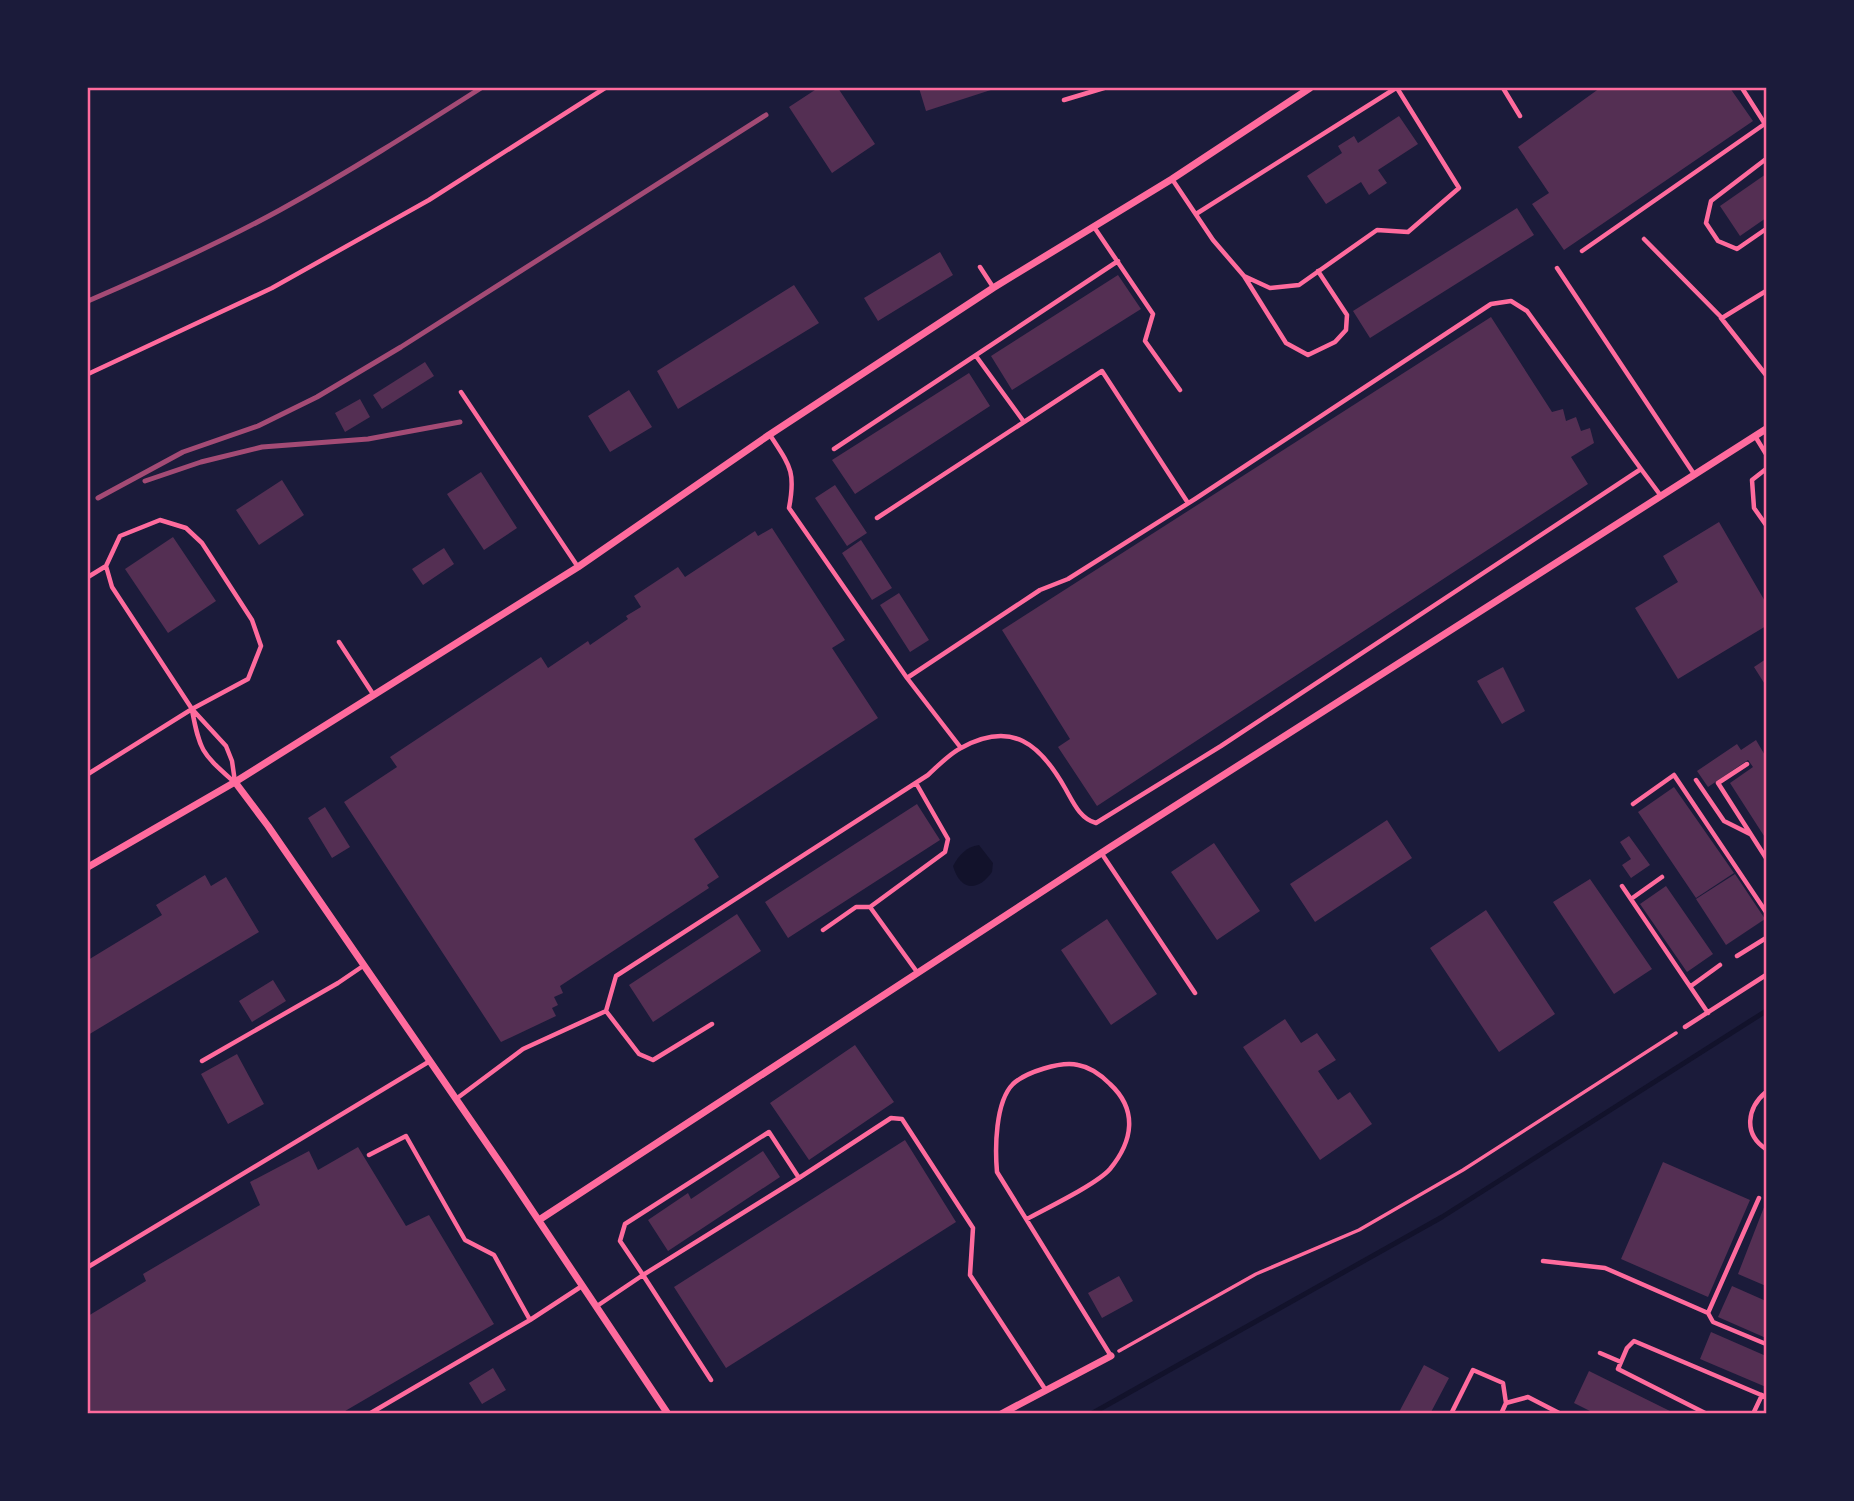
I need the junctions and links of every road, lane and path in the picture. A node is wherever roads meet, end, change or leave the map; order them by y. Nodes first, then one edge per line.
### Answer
1 (605, 88) edge
2 (1104, 88) edge
3 (1310, 88) edge
4 (1396, 88) edge
5 (1503, 88) edge
6 (1742, 88) edge
7 (1064, 100) dead end
8 (1520, 116) dead end
9 (1766, 124) edge
10 (1766, 159) edge
11 (1172, 179) junction
12 (1196, 214) junction
13 (1094, 226) junction
14 (1766, 229) edge
15 (1644, 239) dead end
16 (1582, 251) dead end
17 (1118, 261) junction
18 (980, 267) dead end
19 (1557, 268) dead end
20 (1318, 271) junction
21 (1244, 276) junction
22 (993, 288) junction
23 (1766, 291) edge
24 (1718, 314) junction
25 (976, 356) junction
26 (88, 374) edge
27 (1766, 375) edge
28 (1180, 390) dead end
29 (461, 392) dead end
30 (1024, 422) junction
31 (1766, 429) edge
32 (769, 435) junction
33 (1755, 436) junction
34 (834, 449) dead end
35 (1766, 454) edge
36 (1642, 469) junction
37 (1766, 469) edge
38 (1694, 474) junction
39 (1661, 496) junction
40 (1188, 503) junction
41 (877, 518) dead end
42 (1766, 525) edge
43 (106, 566) junction
44 (578, 568) junction
45 (88, 577) edge
46 (339, 642) dead end
47 (907, 678) junction
48 (374, 695) junction
49 (192, 709) junction
50 (961, 748) junction
51 (1747, 764) dead end
52 (88, 774) edge
53 (1696, 780) dead end
54 (235, 782) junction
55 (915, 783) junction
56 (1633, 804) dead end
57 (1751, 834) junction
58 (1101, 853) junction
59 (1766, 859) edge
60 (88, 867) edge
61 (88, 873) edge
62 (1662, 877) dead end
63 (1622, 886) dead end
64 (1631, 898) junction
65 (870, 907) junction
66 (1766, 912) edge
67 (823, 930) dead end
68 (1766, 938) edge
69 (1737, 956) dead end
70 (1720, 965) dead end
71 (363, 966) junction
72 (917, 972) junction
73 (1766, 975) edge
74 (1691, 986) junction
75 (1195, 993) dead end
76 (606, 1011) junction
77 (1709, 1013) junction
78 (712, 1024) dead end
79 (1685, 1027) joint
80 (202, 1061) dead end
81 (430, 1061) junction
82 (1766, 1092) edge
83 (456, 1099) junction
84 (1766, 1149) edge
85 (369, 1155) dead end
86 (799, 1178) junction
87 (1759, 1198) dead end
88 (1027, 1219) junction
89 (539, 1220) junction
90 (1544, 1261) dead end
91 (88, 1267) edge
92 (643, 1275) junction
93 (583, 1286) junction
94 (597, 1306) junction
95 (1708, 1313) junction
96 (530, 1320) junction
97 (1766, 1344) edge
98 (1600, 1353) dead end
99 (1111, 1356) junction
100 (1621, 1362) junction
101 (711, 1380) dead end
102 (1045, 1389) junction
103 (1764, 1396) edge
104 (1506, 1403) junction
105 (369, 1413) edge
106 (668, 1413) edge
107 (1001, 1413) edge
108 (1451, 1413) edge
109 (1501, 1413) edge
110 (1561, 1413) edge
111 (1707, 1413) edge
112 (1752, 1413) edge

1 - 26 lane
2 - 7 lane
3 - 11 street
4 - 12 lane
4 - 20 lane
5 - 8 lane
6 - 9 lane
9 - 16 lane
10 - 14 lane
11 - 12 lane
11 - 13 street
12 - 21 lane
13 - 17 lane
13 - 22 street
15 - 24 lane
17 - 25 lane
17 - 28 lane
18 - 22 lane
19 - 38 lane
20 - 21 lane
20 - 21 lane
22 - 32 street
23 - 24 lane
24 - 27 lane
25 - 30 lane
25 - 34 lane
29 - 44 lane
30 - 40 lane
30 - 41 lane
31 - 33 street
32 - 44 street
32 - 47 lane
33 - 35 lane
33 - 38 street
36 - 39 lane
36 - 40 lane
36 - 50 lane
37 - 42 lane
38 - 39 street
39 - 58 street
40 - 47 lane
43 - 45 lane
43 - 49 lane
43 - 49 lane
44 - 48 street
46 - 48 lane
47 - 50 lane
48 - 54 street
49 - 52 lane
49 - 54 lane
49 - 54 lane
50 - 55 lane
51 - 57 lane
53 - 57 lane
54 - 60 street
54 - 71 street
55 - 65 lane
55 - 76 lane
56 - 66 lane
57 - 59 lane
58 - 72 street
58 - 75 lane
60 - 61 lane
62 - 64 lane
63 - 64 lane
64 - 74 lane
65 - 67 lane
65 - 72 lane
68 - 69 lane
70 - 74 lane
71 - 80 lane
71 - 81 street
72 - 89 street
73 - 77 lane
74 - 77 lane
76 - 78 lane
76 - 83 lane
77 - 79 lane
79 - 99 path
81 - 83 street
81 - 91 lane
82 - 84 lane
83 - 89 street
85 - 96 lane
86 - 92 lane
86 - 92 lane
86 - 102 lane
87 - 95 lane
88 - 88 lane
88 - 99 lane
89 - 93 street
90 - 95 lane
92 - 94 lane
92 - 101 lane
93 - 94 street
93 - 96 lane
94 - 106 street
95 - 97 lane
96 - 105 lane
98 - 100 lane
99 - 102 street
100 - 103 lane
100 - 111 lane
102 - 107 street
103 - 112 lane
104 - 108 lane
104 - 109 lane
104 - 110 lane

